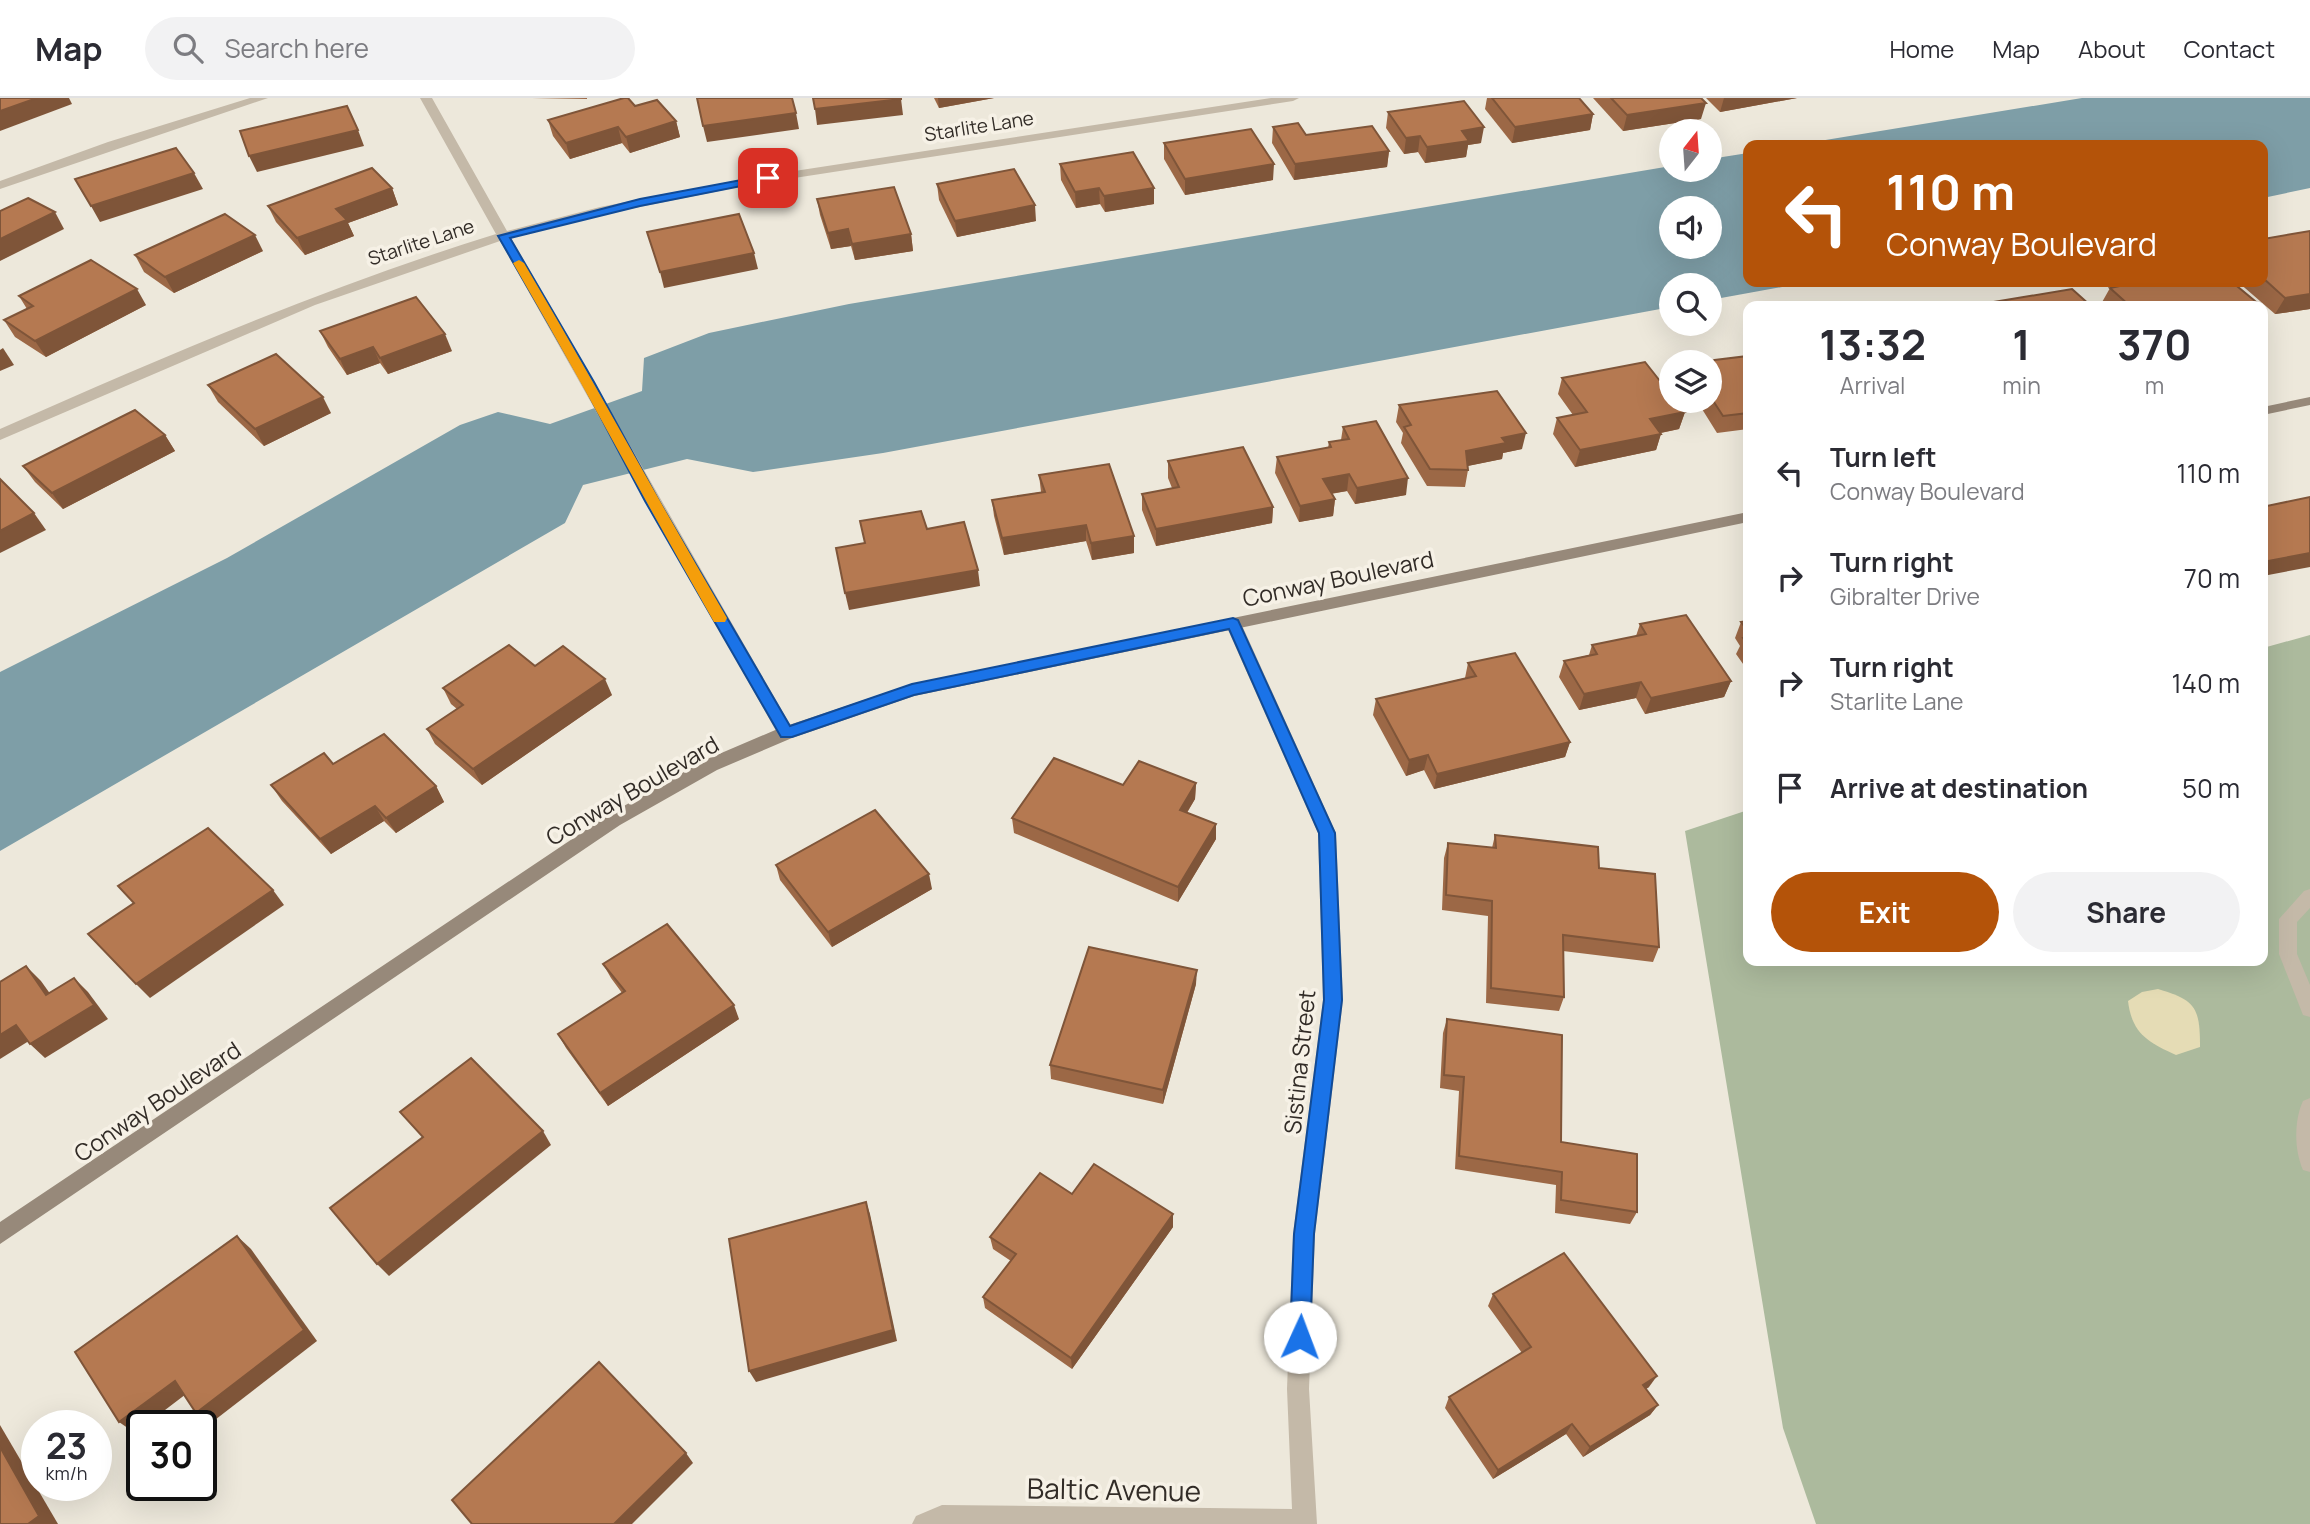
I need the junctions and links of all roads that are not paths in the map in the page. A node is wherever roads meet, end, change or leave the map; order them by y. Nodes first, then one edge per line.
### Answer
1 (262, 98) edge
2 (426, 98) edge
3 (1293, 98) edge
4 (0, 185) edge
5 (503, 236) junction
6 (2310, 401) edge
7 (2268, 410) edge
8 (0, 435) edge
9 (1743, 518) edge
10 (1233, 623) junction
11 (786, 733) junction
12 (2310, 896) edge
13 (2310, 1009) edge
14 (2310, 1107) edge
15 (2310, 1163) edge
16 (0, 1234) edge
17 (1305, 1523) edge
18 (923, 1524) edge

1 - 4 street
2 - 5 street
3 - 5 street, Starlite Lane
5 - 8 street, Starlite Lane
5 - 11 street
6 - 7 street
9 - 10 street, Conway Boulevard
10 - 11 street, Conway Boulevard
10 - 17 street, Sistina Street
11 - 16 street, Conway Boulevard
12 - 13 street
14 - 15 street
17 - 18 street, Baltic Avenue

